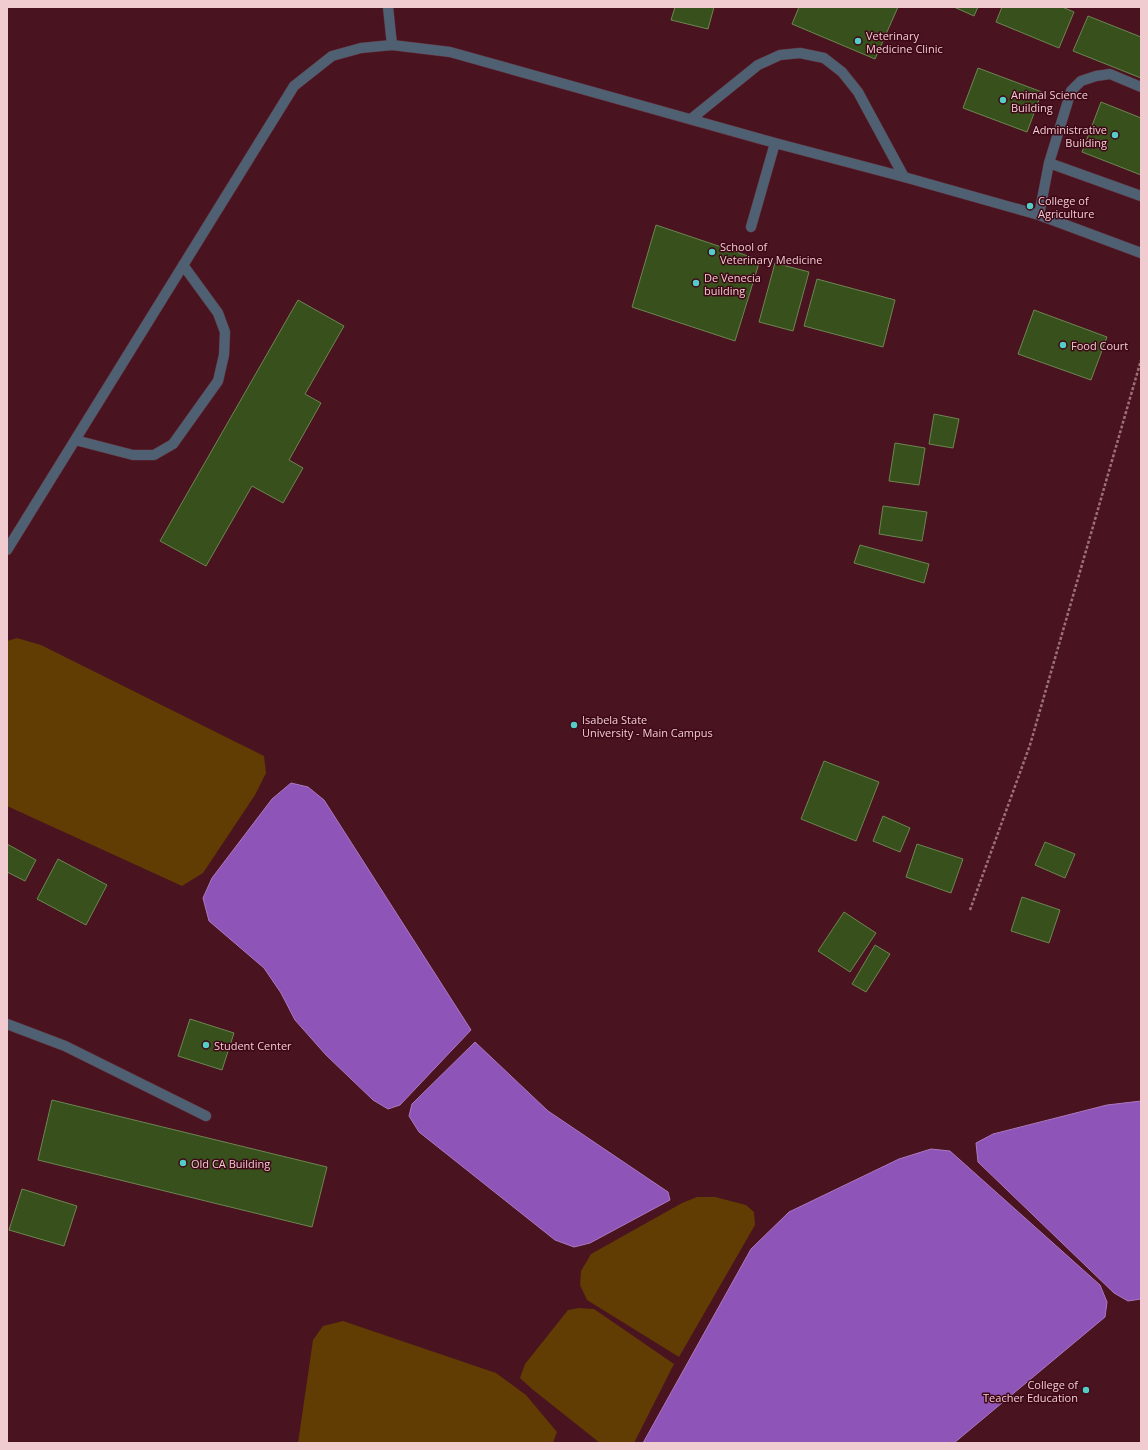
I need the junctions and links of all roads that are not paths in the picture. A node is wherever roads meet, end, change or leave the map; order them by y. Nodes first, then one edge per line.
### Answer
1 (388, 7) edge
2 (392, 46) junction
3 (1141, 87) edge
4 (691, 118) junction
5 (775, 143) junction
6 (1049, 163) junction
7 (904, 177) junction
8 (1141, 196) edge
9 (1039, 215) junction
10 (751, 227) dead end
11 (1141, 253) edge
12 (183, 265) junction
13 (74, 440) junction
14 (7, 550) edge
15 (7, 1024) edge
16 (206, 1116) dead end

1 - 2 street
2 - 4 street
2 - 12 street
3 - 6 street
4 - 5 street
4 - 7 street
5 - 7 street
5 - 10 street
6 - 8 street
6 - 9 street
7 - 9 street
9 - 11 street
12 - 13 street
12 - 13 street
13 - 14 street
15 - 16 street

